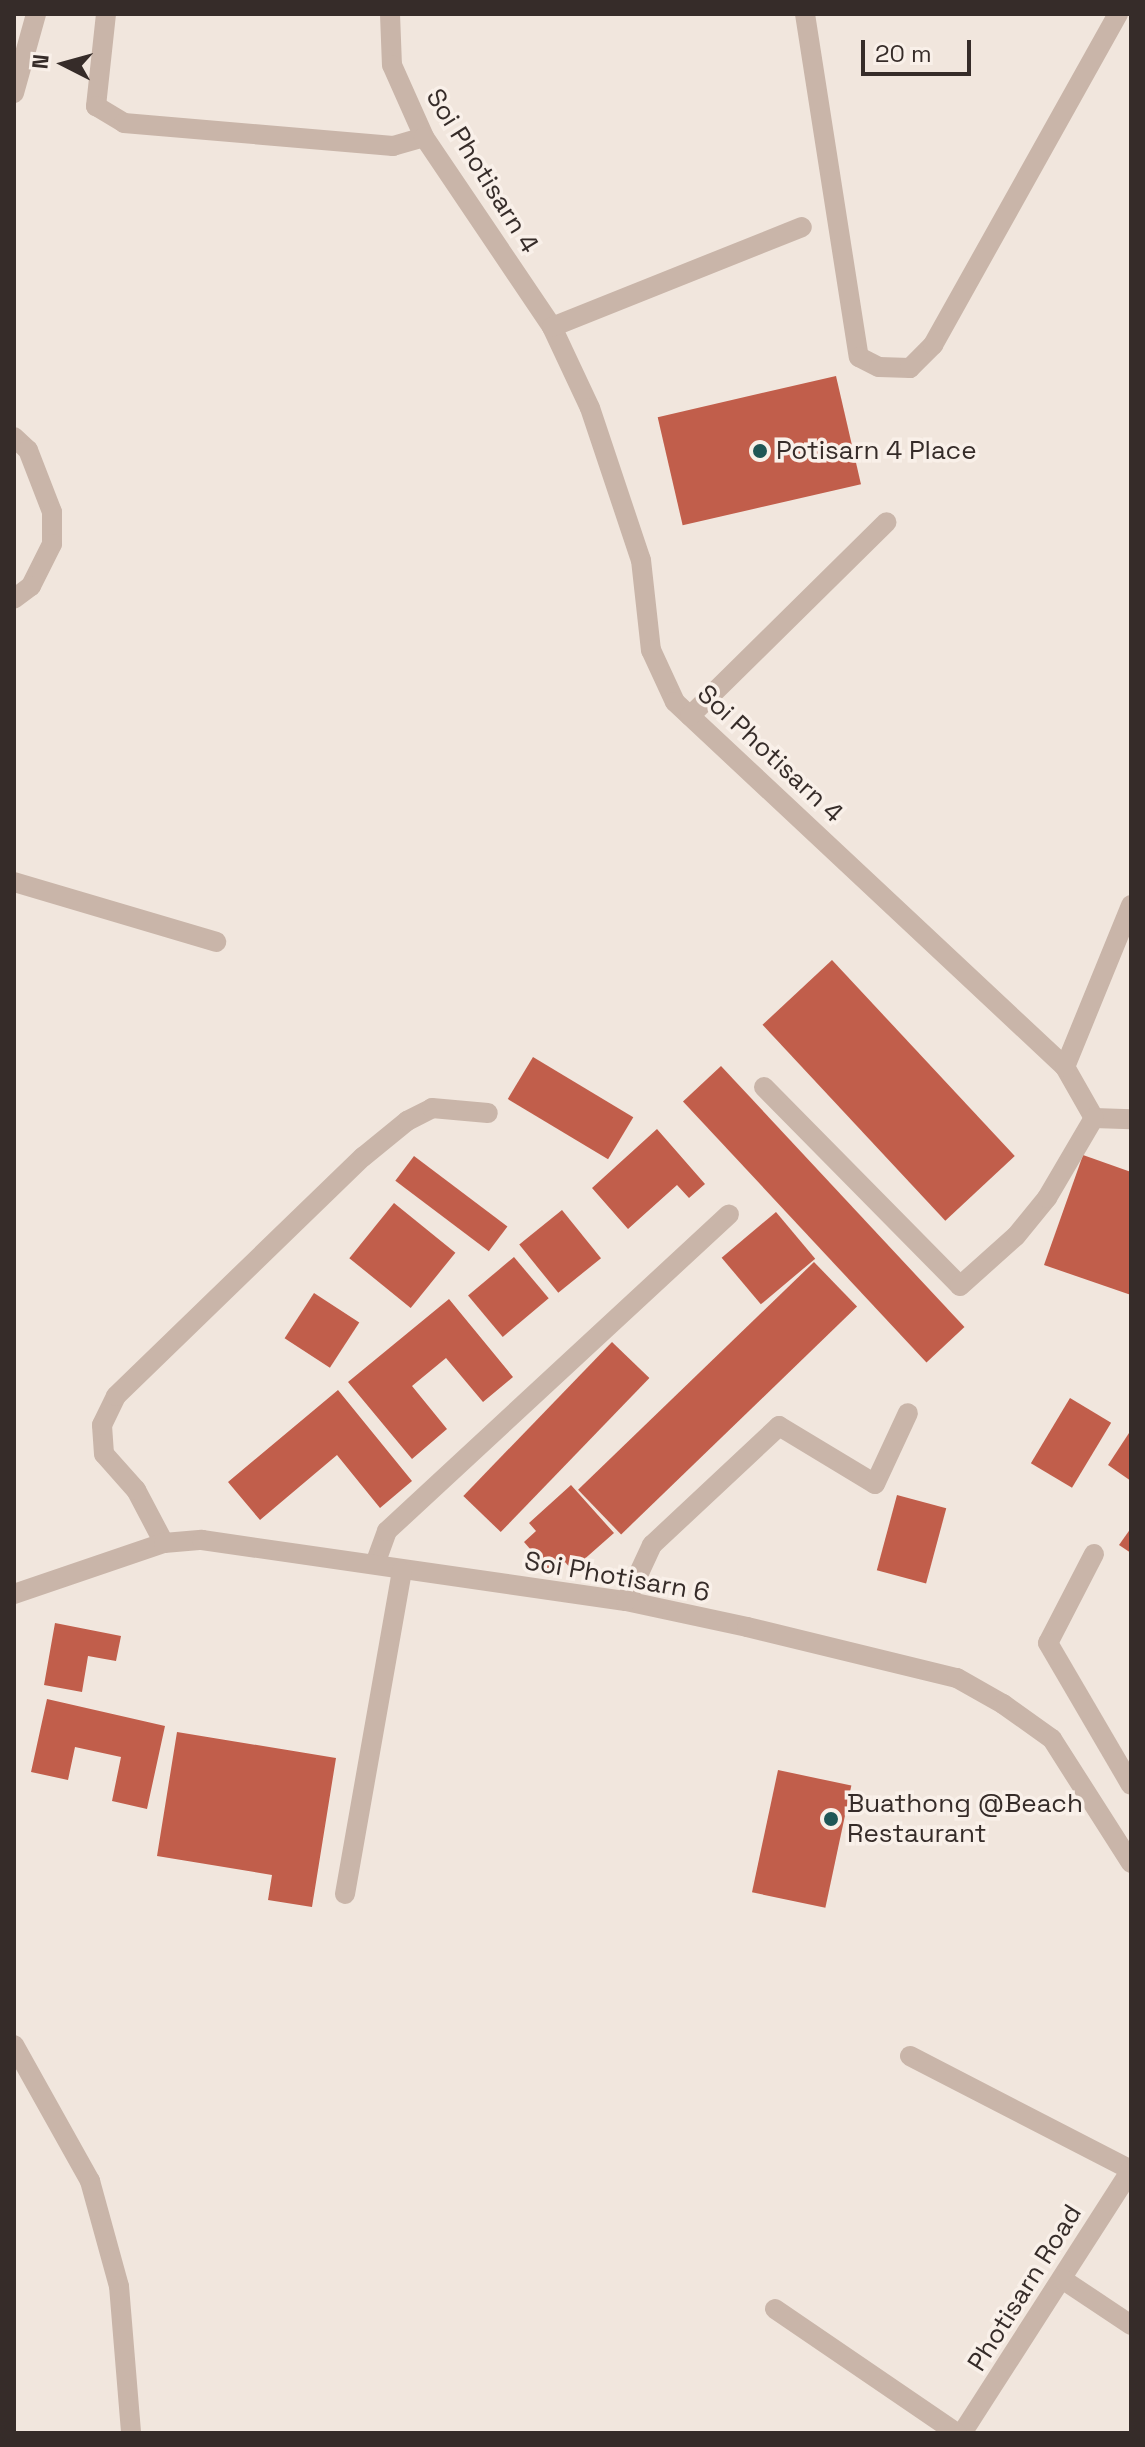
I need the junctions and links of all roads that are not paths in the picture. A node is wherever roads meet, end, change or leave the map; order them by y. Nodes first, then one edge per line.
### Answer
1 (36, 14) edge
2 (106, 14) edge
3 (390, 14) edge
4 (805, 14) edge
5 (1118, 14) edge
6 (14, 93) edge
7 (424, 137) junction
8 (802, 227) dead end
9 (552, 327) junction
10 (14, 437) edge
11 (887, 522) dead end
12 (14, 599) edge
13 (690, 716) junction
14 (14, 882) edge
15 (1131, 905) edge
16 (1127, 931) edge
17 (216, 942) dead end
18 (1065, 1067) junction
19 (764, 1087) dead end
20 (488, 1113) dead end
21 (1094, 1118) junction
22 (1131, 1119) edge
23 (729, 1214) dead end
24 (908, 1413) dead end
25 (164, 1543) junction
26 (1094, 1554) dead end
27 (375, 1564) junction
28 (402, 1571) junction
29 (14, 1594) edge
30 (626, 1601) junction
31 (1131, 1785) edge
32 (1131, 1863) edge
33 (345, 1894) dead end
34 (14, 2045) edge
35 (910, 2056) dead end
36 (1131, 2170) edge
37 (1062, 2279) junction
38 (775, 2309) dead end
39 (1131, 2325) edge
40 (131, 2433) edge
41 (960, 2433) edge

1 - 6 street
2 - 7 street
3 - 7 street, Soi Photisarn 4
4 - 5 street
7 - 9 street, Soi Photisarn 4
8 - 9 street
9 - 13 street, Soi Photisarn 4
10 - 12 street
11 - 13 street
13 - 18 street, Soi Photisarn 4
14 - 17 street
15 - 16 street
16 - 18 street
18 - 21 street, Soi Photisarn 4
19 - 21 street
20 - 25 street
21 - 22 street
23 - 27 street
24 - 30 street
25 - 27 street, Soi Photisarn 6
25 - 29 street, Soi Photisarn 6
26 - 31 street
27 - 28 street, Soi Photisarn 6
28 - 30 street, Soi Photisarn 6
28 - 33 street
30 - 32 street, Soi Photisarn 6
34 - 40 street
35 - 36 street
36 - 37 street, Photisarn Road
37 - 39 street
37 - 41 street, Photisarn Road
38 - 41 street

